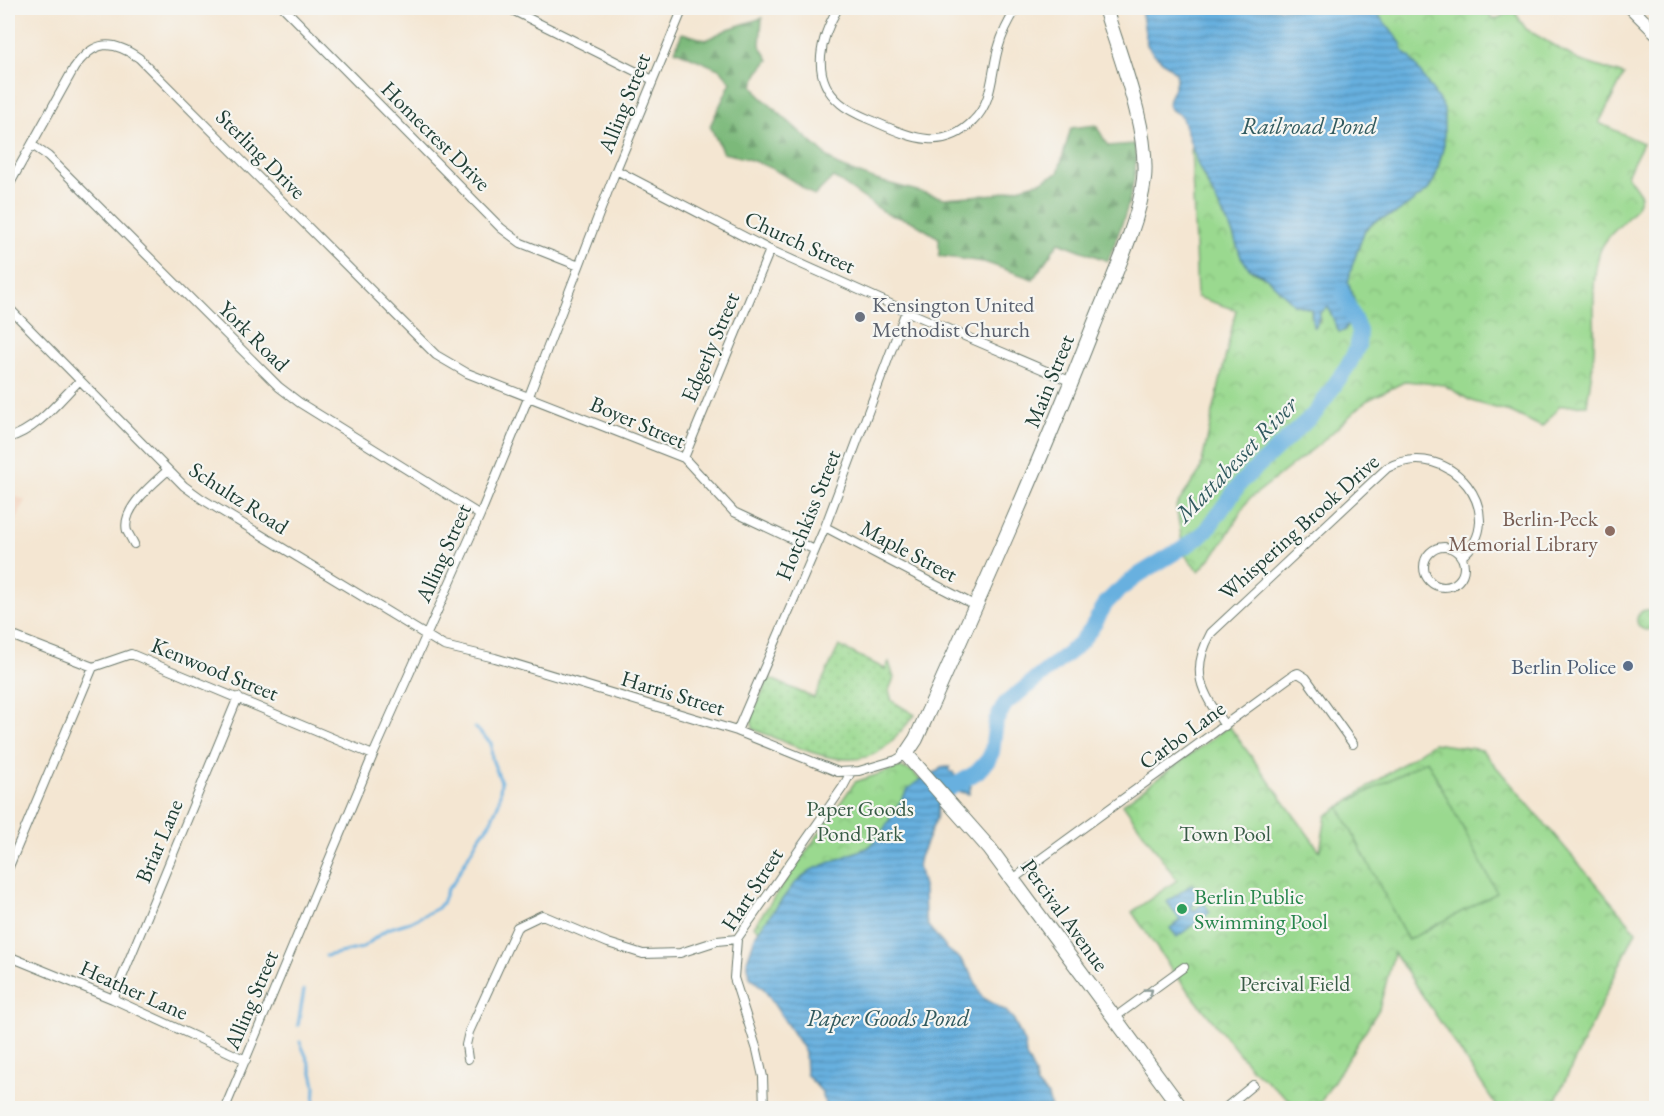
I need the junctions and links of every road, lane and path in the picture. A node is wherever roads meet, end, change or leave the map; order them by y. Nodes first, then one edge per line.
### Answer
1 (284, 8) edge
2 (508, 8) edge
3 (683, 8) edge
4 (838, 8) edge
5 (1017, 8) edge
6 (1105, 8) edge
7 (1631, 8) edge
8 (1656, 33) edge
9 (653, 80) junction
10 (32, 145) junction
11 (616, 170) junction
12 (8, 187) edge
13 (770, 250) junction
14 (579, 266) junction
15 (8, 307) edge
16 (906, 311) junction
17 (79, 381) junction
18 (1072, 382) junction
19 (530, 396) junction
20 (8, 438) edge
21 (684, 458) junction
22 (167, 471) junction
23 (480, 515) junction
24 (825, 527) junction
25 (134, 544) dead end
26 (814, 550) junction
27 (1461, 557) junction
28 (976, 606) junction
29 (8, 634) edge
30 (427, 635) junction
31 (93, 667) junction
32 (238, 697) junction
33 (1225, 726) junction
34 (737, 731) junction
35 (1353, 744) dead end
36 (906, 754) junction
37 (373, 755) junction
38 (851, 772) junction
39 (8, 869) edge
40 (1013, 879) junction
41 (737, 939) junction
42 (8, 956) edge
43 (1184, 966) dead end
44 (113, 999) junction
45 (1114, 1018) junction
46 (468, 1059) dead end
47 (246, 1060) junction
48 (1253, 1085) dead end
49 (225, 1108) edge
50 (764, 1108) edge
51 (1181, 1108) edge
52 (1225, 1108) edge

1 - 14 street, Homecrest Drive
2 - 9 street
3 - 9 street, Alling Street
4 - 5 street
6 - 18 main road, Main Street
7 - 8 street
9 - 11 street, Alling Street
10 - 12 street, Sterling Drive
10 - 19 street, Sterling Drive
10 - 23 street, York Road
11 - 13 street, Church Street
11 - 14 street, Alling Street
13 - 16 street, Church Street
13 - 21 street, Edgerly Street
14 - 19 street, Alling Street
15 - 17 street, Schultz Road
16 - 18 street, Church Street
16 - 24 street, Hotchkiss Street
17 - 20 street
17 - 22 street, Schultz Road
18 - 28 main road, Main Street
19 - 21 street, Boyer Street
19 - 23 street, Alling Street
21 - 26 street, Boyer Street
22 - 25 street
22 - 30 street, Schultz Road
23 - 30 street, Alling Street
24 - 26 street, Hotchkiss Street
24 - 28 street, Maple Street
26 - 34 street, Hotchkiss Street
27 - 27 street, Whispering Brook Drive
27 - 33 street, Whispering Brook Drive
28 - 36 main road, Main Street
29 - 31 street
30 - 34 street, Harris Street
30 - 37 street, Alling Street
31 - 32 street, Kenwood Street
31 - 39 street
32 - 37 street, Kenwood Street
32 - 44 street, Briar Lane
33 - 35 street, Carbo Lane
33 - 40 street, Carbo Lane
34 - 38 street, Harris Street
36 - 38 street, Harris Street
36 - 40 main road, Percival Avenue
37 - 47 street, Alling Street
38 - 41 street, Hart Street
40 - 45 main road, Percival Avenue
41 - 46 street
41 - 50 street, Hart Street
42 - 44 street, Heather Lane
45 -> 43 street
44 - 47 street, Heather Lane
45 - 51 main road, Percival Avenue
47 - 49 street, Alling Street
48 - 52 street

